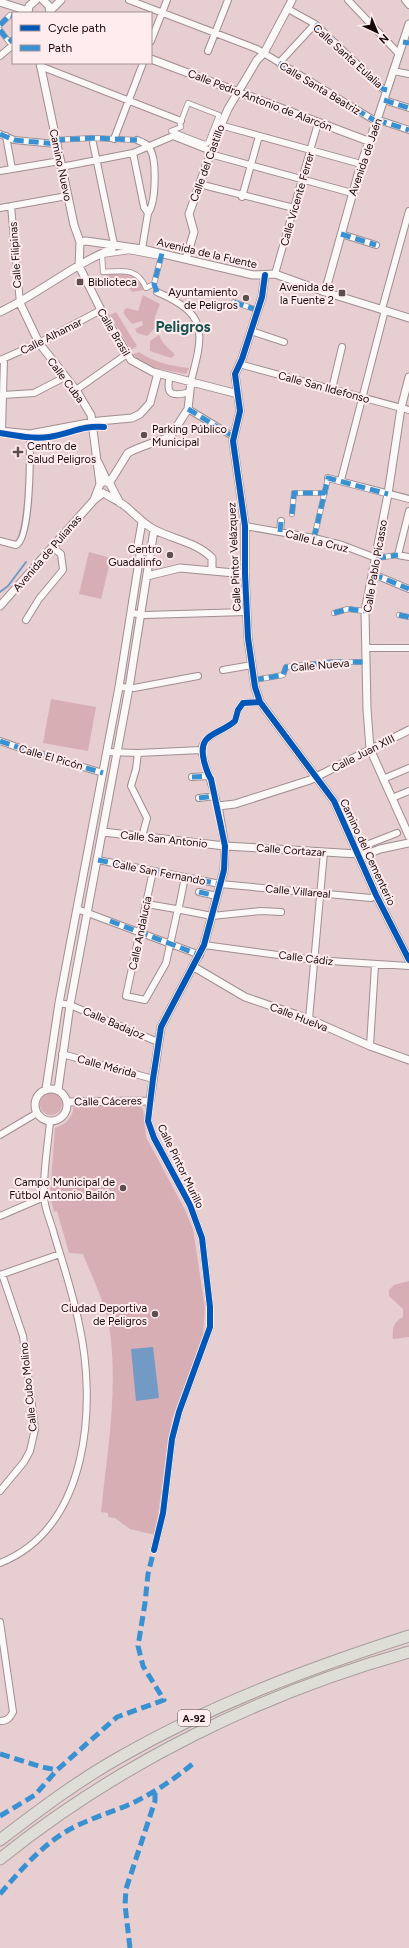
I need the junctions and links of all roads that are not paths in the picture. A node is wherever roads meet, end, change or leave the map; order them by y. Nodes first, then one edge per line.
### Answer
1 (34, 0) edge
2 (61, 0) edge
3 (129, 0) edge
4 (167, 0) edge
5 (228, 0) edge
6 (292, 0) edge
7 (348, 0) edge
8 (405, 0) edge
9 (46, 1) edge
10 (0, 2) edge
11 (409, 5) edge
12 (288, 9) junction
13 (28, 12) edge
14 (51, 12) edge
15 (162, 13) junction
16 (12, 16) edge
17 (315, 24) junction
18 (409, 24) edge
19 (0, 25) edge
20 (0, 30) edge
21 (216, 33) junction
22 (12, 39) edge
23 (152, 39) edge
24 (406, 42) edge
25 (12, 45) edge
26 (208, 51) dead end
27 (264, 53) junction
28 (399, 54) junction
29 (0, 56) edge
30 (152, 59) edge
31 (279, 63) junction
32 (143, 64) edge
33 (40, 65) edge
34 (393, 71) junction
35 (409, 74) edge
36 (387, 90) junction
37 (237, 92) junction
38 (129, 100) junction
39 (384, 100) junction
40 (409, 108) edge
41 (181, 121) junction
42 (379, 121) junction
43 (318, 123) junction
44 (220, 125) junction
45 (409, 130) edge
46 (3, 135) edge
47 (259, 136) junction
48 (114, 139) junction
49 (137, 140) joint
50 (368, 141) junction
51 (56, 142) junction
52 (93, 143) dead end
53 (148, 146) junction
54 (310, 150) junction
55 (211, 152) junction
56 (133, 153) junction
57 (96, 160) junction
58 (61, 164) junction
59 (361, 164) junction
60 (251, 165) junction
61 (12, 169) junction
62 (0, 171) edge
63 (302, 179) junction
64 (199, 184) junction
65 (352, 193) junction
66 (68, 196) junction
67 (242, 197) junction
68 (11, 206) junction
69 (0, 208) edge
70 (294, 208) junction
71 (409, 211) edge
72 (148, 213) junction
73 (341, 234) junction
74 (80, 242) junction
75 (114, 244) junction
76 (376, 245) dead end
77 (142, 248) junction
78 (162, 255) junction
79 (186, 259) junction
80 (79, 266) junction
81 (275, 274) junction
82 (265, 275) junction
83 (154, 284) junction
84 (157, 292) joint
85 (325, 292) junction
86 (234, 302) dead end
87 (20, 303) junction
88 (383, 309) junction
89 (101, 310) junction
90 (257, 310) junction
91 (0, 312) edge
92 (409, 318) edge
93 (251, 330) junction
94 (284, 342) dead end
95 (39, 343) junction
96 (342, 347) dead end
97 (127, 354) junction
98 (2, 360) edge
99 (239, 364) junction
100 (158, 373) junction
101 (170, 376) junction
102 (65, 377) junction
103 (409, 377) edge
104 (191, 381) junction
105 (332, 389) junction
106 (76, 390) junction
107 (190, 392) junction
108 (238, 394) junction
109 (3, 395) junction
110 (362, 397) junction
111 (401, 408) junction
112 (188, 409) junction
113 (409, 410) edge
114 (93, 422) junction
115 (1, 431) edge
116 (30, 434) junction
117 (234, 437) junction
118 (328, 478) joint
119 (341, 480) junction
120 (105, 487) junction
121 (325, 493) junction
122 (388, 494) junction
123 (409, 499) edge
124 (409, 511) edge
125 (292, 514) dead end
126 (281, 521) dead end
127 (142, 522) junction
128 (245, 526) junction
129 (154, 530) junction
130 (280, 532) junction
131 (314, 538) junction
132 (0, 541) edge
133 (53, 548) junction
134 (398, 555) junction
135 (409, 557) edge
136 (376, 558) junction
137 (212, 570) junction
138 (244, 574) junction
139 (373, 574) junction
140 (147, 576) junction
141 (409, 589) edge
142 (0, 606) edge
143 (365, 611) junction
144 (246, 612) junction
145 (131, 613) junction
146 (334, 613) dead end
147 (142, 615) junction
148 (399, 615) dead end
149 (409, 616) edge
150 (26, 620) dead end
151 (366, 648) junction
152 (409, 648) edge
153 (366, 662) junction
154 (252, 665) junction
155 (223, 670) dead end
156 (198, 676) dead end
157 (254, 680) junction
158 (119, 687) junction
159 (129, 688) junction
160 (260, 702) junction
161 (409, 730) edge
162 (0, 741) edge
163 (370, 749) junction
164 (201, 750) junction
165 (108, 752) junction
166 (117, 752) junction
167 (138, 753) junction
168 (409, 768) edge
169 (103, 773) junction
170 (209, 776) junction
171 (317, 776) junction
172 (192, 777) dead end
173 (383, 779) junction
174 (409, 790) edge
175 (215, 796) junction
176 (199, 798) dead end
177 (392, 798) junction
178 (218, 806) junction
179 (93, 830) junction
180 (103, 832) junction
181 (397, 833) dead end
182 (409, 836) edge
183 (142, 837) junction
184 (409, 843) edge
185 (225, 846) junction
186 (324, 852) junction
187 (358, 853) junction
188 (98, 860) junction
189 (153, 871) junction
190 (185, 877) junction
191 (220, 884) junction
192 (199, 892) dead end
193 (321, 893) junction
194 (376, 895) junction
195 (217, 896) junction
196 (147, 904) junction
197 (77, 909) junction
198 (178, 910) junction
199 (87, 912) junction
200 (281, 912) dead end
201 (212, 916) junction
202 (140, 932) junction
203 (171, 944) junction
204 (204, 945) junction
205 (200, 955) junction
206 (315, 960) junction
207 (409, 960) edge
208 (375, 965) junction
209 (409, 966) edge
210 (194, 967) junction
211 (59, 1003) junction
212 (70, 1005) junction
213 (308, 1019) junction
214 (158, 1042) junction
215 (370, 1046) junction
216 (62, 1054) junction
217 (409, 1060) edge
218 (153, 1079) junction
219 (46, 1089) junction
220 (58, 1090) junction
221 (150, 1101) junction
222 (67, 1102) junction
223 (37, 1113) junction
224 (50, 1121) junction
225 (0, 1135) edge
226 (44, 1197) junction
227 (0, 1216) edge
228 (60, 1254) junction
229 (1, 1275) edge
230 (0, 1491) edge
231 (154, 1550) dead end
232 (0, 1563) edge
233 (0, 1622) edge
234 (409, 1636) edge
235 (409, 1652) edge
236 (0, 1721) edge
237 (0, 1840) edge
238 (0, 1859) edge

1 - 13 street
2 - 14 street
3 - 15 street, Calle Santa Beatriz
4 - 15 street
5 - 21 street
6 - 12 street, Calle del Castillo
7 - 28 street
8 - 11 street
9 - 14 street
10 - 13 street
12 - 17 street, Calle Santa Eulalia
12 - 27 street, Calle del Castillo
15 - 21 street, Calle Santa Beatriz
15 - 23 street
16 - 19 street
17 - 31 street
17 - 36 street, Calle Santa Eulalia
18 - 24 street, Avenida de Jaén
20 - 22 street
21 - 26 street
21 - 27 street, Calle Santa Beatriz
24 - 28 street, Avenida de Jaén
25 - 29 street
27 - 31 street, Calle Santa Beatriz
27 - 37 street, Calle del Castillo
28 - 34 street, Avenida de Jaén
30 - 37 street, Calle Pedro Antonio de Alarcón
31 - 42 street, Calle Santa Beatriz
32 - 38 street
33 - 38 street
33 - 51 street, Camino Nuevo
34 - 35 street
34 - 36 street, Avenida de Jaén
36 - 39 street, Avenida de Jaén
37 - 43 street, Calle Pedro Antonio de Alarcón
37 - 44 street, Calle del Castillo
38 - 41 street
38 - 48 street
39 - 40 street
39 - 42 street, Avenida de Jaén
41 - 41 street
42 - 45 street, Calle Santa Beatriz
42 - 50 street, Avenida de Jaén
43 - 50 street, Calle Pedro Antonio de Alarcón
43 - 54 street, Calle Vicente Ferrer
44 - 47 street
44 - 55 street, Calle del Castillo
46 - 51 street
46 - 61 street
47 - 54 street
47 - 60 street
48 - 49 street
48 - 51 street
49 - 53 street
50 - 59 street, Avenida de Jaén
51 - 58 street, Camino Nuevo
52 - 57 street
53 - 55 street
53 - 56 street
53 - 72 street
54 - 59 street
54 - 63 street, Calle Vicente Ferrer
55 - 60 street
55 - 64 street, Calle del Castillo
56 - 57 street
56 - 72 street
57 - 58 street
57 - 75 street
58 - 61 street
58 - 66 street, Camino Nuevo
59 - 65 street, Avenida de Jaén
60 - 63 street
60 - 67 street
61 - 62 street
63 - 65 street
63 - 70 street, Calle Vicente Ferrer
64 - 67 street
64 - 79 street, Calle del Castillo
65 - 73 street, Avenida de Jaén
66 - 68 street
66 - 74 street, Camino Nuevo
67 - 70 street
68 - 69 street
68 - 87 street, Calle Filipinas
70 - 81 street, Calle Vicente Ferrer
71 - 88 street
72 - 77 street
73 - 76 street
73 - 85 street, Avenida de Jaén
74 - 75 street, Avenida de la Fuente
74 - 80 street, Camino Nuevo
75 - 77 street, Avenida de la Fuente
75 - 80 street
77 - 78 street, Avenida de la Fuente
78 - 79 street, Avenida de la Fuente
78 - 83 street
78 - 83 street
79 - 82 street, Avenida de la Fuente
80 - 87 street
80 - 89 street, Calle Brasil
81 - 82 street, Avenida de la Fuente
81 - 85 street, Avenida de la Fuente
82 - 90 street, Calle Pintor Velázquez
83 - 84 street
84 - 104 street
85 - 88 street, Avenida de la Fuente
86 - 90 street
87 - 91 street
87 - 95 street, Calle Cuba
88 - 92 street, Avenida de la Fuente
88 - 110 street
89 - 95 street, Calle Alhamar
89 - 97 street, Calle Brasil
90 - 93 street, Calle Pintor Velázquez
93 - 94 street
93 - 99 street, Calle Pintor Velázquez
95 - 98 street, Calle Alhamar
95 - 102 street, Calle Cuba
96 - 105 street
97 - 100 street, Calle Brasil
97 - 106 street
98 - 109 street
99 - 105 street, Calle San Ildefonso
99 - 108 street, Calle Pintor Velázquez
100 - 101 street, Calle Brasil
100 - 114 street
101 - 104 street, Calle Brasil
101 - 107 street
102 - 106 street, Calle Cuba
102 - 109 street
103 - 111 street, Calle Pablo Picasso
104 - 107 street
104 - 108 street
105 - 110 street, Calle San Ildefonso
106 - 114 street, Calle Cuba
107 - 112 street
108 - 117 street, Calle Pintor Velázquez
109 - 115 street
110 - 111 street, Calle San Ildefonso
110 - 119 street
111 - 113 street, Calle San Ildefonso
111 - 122 street, Calle Pablo Picasso
112 - 117 street
112 - 120 street, Avenida de Pulianas
114 - 116 street
114 - 120 street, Calle Cuba
115 - 116 street
116 - 132 street
117 - 128 street, Calle Pintor Velázquez
118 - 119 street
118 - 121 street
119 - 122 street
120 - 127 street, Calle Cuba
120 - 133 street, Avenida de Pulianas
121 - 125 street
121 - 131 street
122 - 123 street
122 - 136 street, Calle Pablo Picasso
124 - 134 street
126 - 130 street, Calle La Cruz
127 - 129 street, Calle Cuba
127 - 145 street
128 - 130 street, Calle La Cruz
128 - 138 street, Calle Pintor Velázquez
129 - 137 street, Calle Cuba
129 - 140 street
130 - 131 street, Calle La Cruz
131 - 136 street, Calle La Cruz
133 - 142 street, Avenida de Pulianas
133 - 150 street
134 - 135 street
134 - 136 street
136 - 139 street, Calle Pablo Picasso
137 - 138 street
137 - 140 street
138 - 144 street, Calle Pintor Velázquez
139 - 141 street
139 - 143 street, Calle Pablo Picasso
140 - 147 street
143 - 146 street
143 - 151 street, Calle Pablo Picasso
144 - 147 street
144 - 154 street, Calle Pintor Velázquez
145 - 147 street
145 - 158 street
147 - 159 street
148 - 149 street
151 - 152 street
151 - 153 street, Calle Pablo Picasso
153 - 157 street, Calle Nueva
153 - 163 street, Calle Pablo Picasso
154 - 155 street
154 - 157 street, Calle Pintor Velázquez
156 - 159 street
157 - 160 street, Calle Pintor Velázquez
158 - 159 street
158 - 165 street
159 - 166 street
160 - 164 street
160 - 171 street, Calle Pintor Velázquez
161 - 163 street, Calle Juan XIII
162 - 169 street, Calle El Picón
163 - 171 street, Calle Juan XIII
163 - 173 street
164 - 167 street
164 - 170 street, Calle Pintor Murillo
165 - 166 street
165 - 169 street
166 - 167 street
166 - 180 street
167 - 183 street
168 - 173 street
169 - 179 street
170 - 172 street
170 - 175 street, Calle Pintor Murillo
171 - 178 street, Calle Juan XIII
171 - 187 street, Camino del Cementerio
173 - 177 street
174 - 177 street
175 - 176 street
175 - 178 street, Calle Pintor Murillo
177 - 182 street
178 - 185 street, Calle Pintor Murillo
179 - 180 street
179 - 197 street
180 - 183 street, Calle San Antonio
180 - 188 street
181 - 187 street
183 - 185 street, Calle San Antonio
184 - 187 street
185 - 186 street, Calle Cortazar
185 - 191 street, Calle Pintor Murillo
186 - 187 street, Calle Cortazar
186 - 193 street
187 - 194 street, Camino del Cementerio
188 - 189 street, Calle San Fernando
188 - 199 street
189 - 190 street, Calle San Fernando
189 - 196 street, Calle Andalucía
190 - 191 street, Calle San Fernando
190 - 198 street
191 - 193 street, Calle Villareal
191 - 195 street, Calle Pintor Murillo
192 - 195 street
193 - 194 street, Calle Villareal
193 - 206 street
194 - 207 street, Camino del Cementerio
195 - 201 street, Calle Pintor Murillo
196 - 198 street
196 - 202 street, Calle Andalucía
197 - 199 street
197 - 211 street
198 - 201 street
198 - 203 street
199 - 202 street
199 - 212 street
200 - 201 street
201 - 204 street, Calle Pintor Murillo
202 - 203 street
202 - 203 street, Calle Andalucía
203 - 205 street
204 - 205 street, Calle Pintor Murillo
204 - 206 street, Calle Cádiz
205 - 210 street, Calle Pintor Murillo
206 - 208 street, Calle Cádiz
206 - 213 street
208 - 209 street, Calle Cádiz
208 - 215 street
210 - 213 street, Calle Huelva
210 - 214 street, Calle Pintor Murillo
211 - 212 street, Calle Badajoz
211 - 219 street
212 - 214 street, Calle Badajoz
212 - 216 street
213 - 215 street, Calle Huelva
214 - 218 street, Calle Pintor Murillo
215 - 217 street, Calle Huelva
216 - 218 street, Calle Mérida
216 - 220 street
218 - 221 street, Calle Pintor Murillo
219 - 220 street
219 - 223 street
220 - 222 street
221 - 222 street, Calle Cáceres
221 - 231 street, Calle Pintor Murillo
222 - 224 street
223 - 224 street
223 - 225 street
224 - 226 street
226 - 227 street
226 - 228 street
228 - 229 street
228 - 232 street
229 - 230 street, Calle Cubo Molino
233 - 236 street
234 - 237 highway, A-92
235 - 238 highway, A-92

